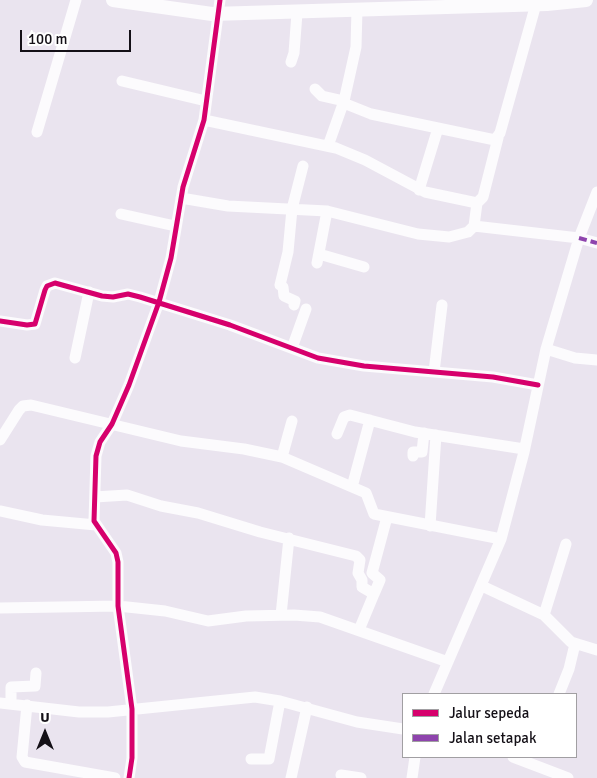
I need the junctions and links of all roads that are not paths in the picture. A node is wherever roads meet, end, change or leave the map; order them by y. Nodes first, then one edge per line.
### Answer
1 (76, 0) edge
2 (115, 0) edge
3 (220, 0) edge
4 (586, 0) edge
5 (536, 4) junction
6 (367, 6) edge
7 (297, 13) junction
8 (217, 14) junction
9 (291, 62) dead end
10 (122, 81) dead end
11 (315, 89) dead end
12 (206, 101) junction
13 (344, 102) junction
14 (204, 120) junction
15 (438, 128) junction
16 (37, 132) dead end
17 (498, 138) junction
18 (328, 146) junction
19 (303, 166) dead end
20 (419, 190) junction
21 (597, 192) edge
22 (181, 198) junction
23 (477, 203) junction
24 (292, 209) junction
25 (328, 211) junction
26 (121, 214) dead end
27 (175, 226) junction
28 (474, 226) junction
29 (579, 238) junction
30 (597, 243) edge
31 (364, 267) dead end
32 (89, 292) junction
33 (159, 302) junction
34 (294, 305) dead end
35 (442, 305) dead end
36 (306, 309) dead end
37 (0, 321) edge
38 (292, 348) junction
39 (546, 349) junction
40 (75, 358) dead end
41 (597, 360) edge
42 (434, 372) junction
43 (538, 385) junction
44 (370, 420) junction
45 (292, 422) dead end
46 (112, 424) junction
47 (337, 434) dead end
48 (430, 434) junction
49 (0, 440) edge
50 (524, 449) junction
51 (413, 456) dead end
52 (282, 458) junction
53 (352, 487) junction
54 (95, 497) junction
55 (0, 511) edge
56 (387, 517) junction
57 (96, 525) junction
58 (430, 526) junction
59 (289, 538) junction
60 (501, 539) junction
61 (566, 544) dead end
62 (482, 586) junction
63 (374, 594) junction
64 (118, 606) junction
65 (0, 608) edge
66 (281, 615) junction
67 (544, 615) junction
68 (360, 630) junction
69 (575, 644) junction
70 (597, 650) edge
71 (448, 662) junction
72 (36, 672) dead end
73 (434, 693) edge
74 (559, 693) edge
75 (280, 701) junction
76 (5, 704) edge
77 (26, 705) junction
78 (307, 708) junction
79 (132, 709) junction
80 (402, 729) edge
81 (415, 758) edge
82 (518, 758) edge
83 (252, 760) dead end
84 (532, 761) edge
85 (341, 774) dead end
86 (115, 778) edge
87 (130, 778) edge
88 (291, 778) edge
89 (361, 778) edge
90 (412, 778) edge
91 (568, 778) edge

1 - 16 street
2 - 8 main road
3 - 8 street
4 - 5 main road
5 - 6 main road
5 - 17 street
6 - 7 main road
6 - 13 street
7 - 8 main road
7 - 9 street
8 - 12 street
10 - 12 street
11 - 13 street
12 - 14 street
13 - 15 street
13 - 18 street
14 - 18 street
14 - 22 street
15 - 17 street
15 - 20 street
17 - 23 street
18 - 20 street
19 - 24 street
20 - 23 street
21 - 29 street
22 - 24 street
22 - 27 street
23 - 28 street
24 - 25 street
24 - 34 street
25 - 28 street
25 - 31 street
26 - 27 street
27 - 33 street
28 - 29 street
29 - 30 street
29 - 39 street
32 - 33 street
32 - 37 street
32 - 40 street
33 - 38 street
33 - 46 street
35 - 42 street
36 - 38 street
38 - 42 street
39 - 41 street
39 - 43 street
42 - 43 street
43 - 50 street
44 - 47 street
44 - 48 street
44 - 53 street
45 - 52 street
46 - 49 street
46 - 52 street
46 - 54 street
48 - 50 street
48 - 51 street
48 - 58 street
50 - 60 street
52 - 53 street
53 - 56 street
54 - 57 street
54 - 59 street
55 - 57 street
56 - 58 street
56 - 63 street
57 - 64 street
58 - 60 street
59 - 63 street
59 - 66 street
60 - 62 street
61 - 67 street
62 - 67 street
62 - 71 street
63 - 68 street
64 - 65 street
64 - 66 street
64 - 79 street
66 - 68 street
67 - 69 street
68 - 71 street
69 - 70 street
69 - 74 street
71 - 73 street
72 - 76 street
75 - 78 street
75 - 79 street
75 - 83 street
76 - 77 street
77 - 79 street
77 - 86 street
78 - 80 street
78 - 88 street
79 - 87 street
81 - 90 street
82 - 84 street
84 - 91 street
85 - 89 street

